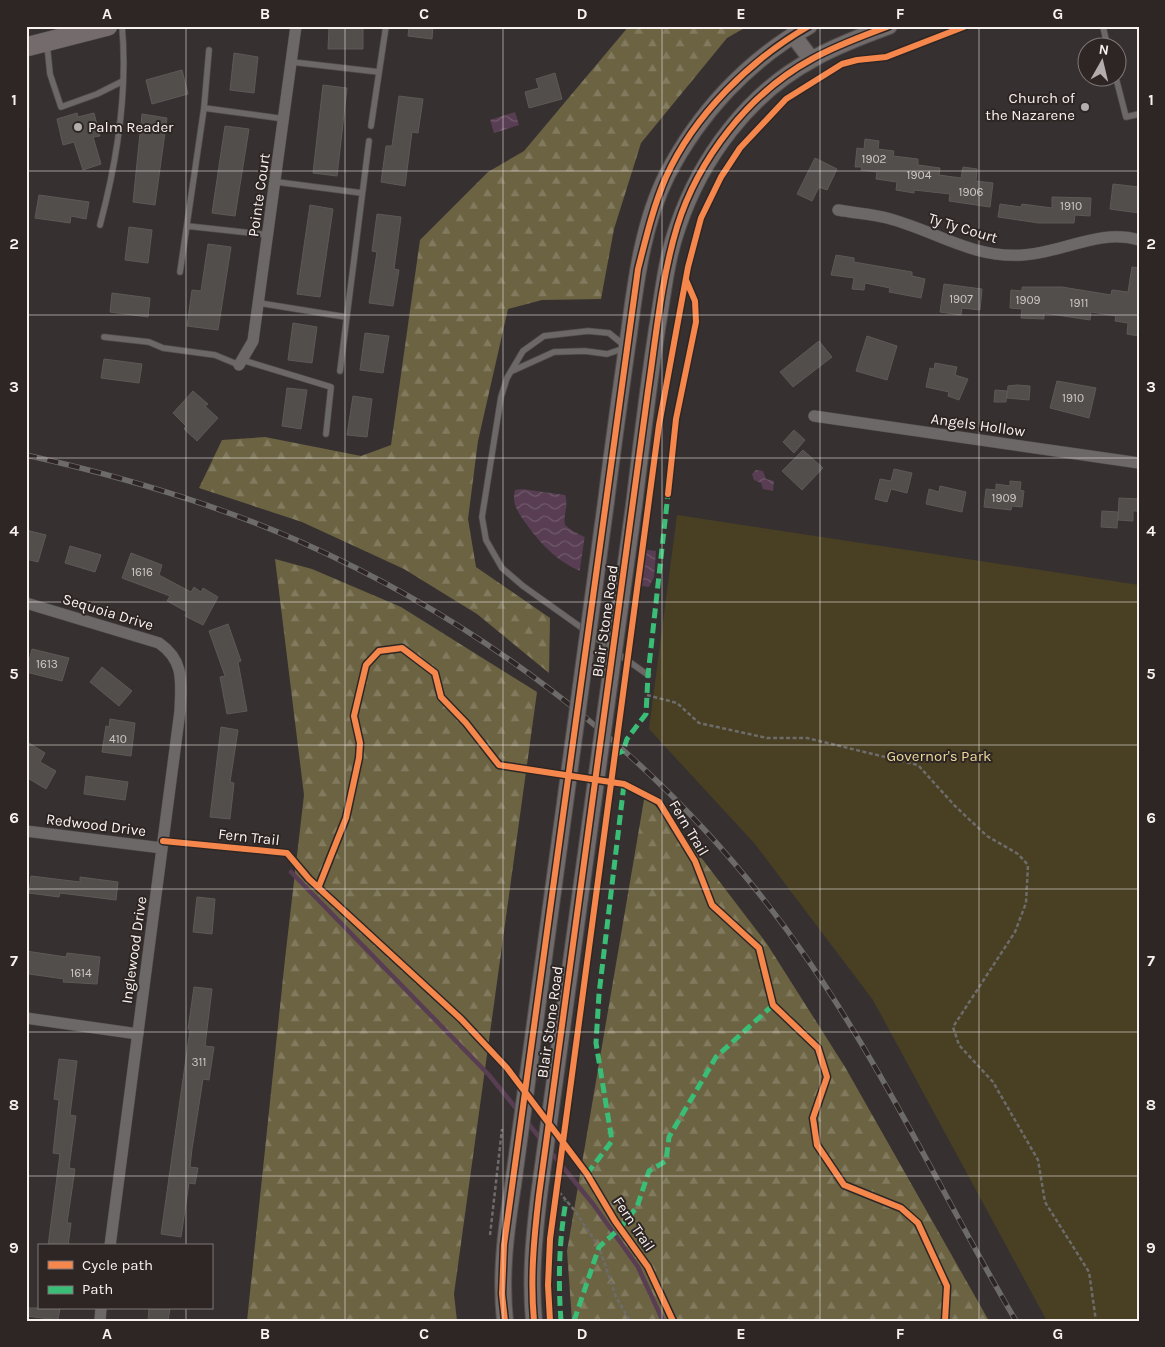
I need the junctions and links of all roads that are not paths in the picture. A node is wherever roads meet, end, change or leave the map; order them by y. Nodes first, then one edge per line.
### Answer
1 (122, 26) edge
2 (296, 26) edge
3 (386, 26) edge
4 (809, 26) edge
5 (889, 26) edge
6 (98, 28) edge
7 (793, 35) junction
8 (46, 42) junction
9 (26, 47) edge
10 (209, 50) dead end
11 (26, 59) edge
12 (811, 59) junction
13 (292, 62) junction
14 (380, 72) junction
15 (123, 81) junction
16 (1119, 88) edge
17 (204, 108) junction
18 (1139, 114) edge
19 (285, 118) junction
20 (26, 126) edge
21 (372, 126) dead end
22 (368, 141) dead end
23 (276, 182) junction
24 (362, 193) junction
25 (838, 210) dead end
26 (100, 225) dead end
27 (187, 226) junction
28 (269, 235) junction
29 (1139, 240) edge
30 (180, 272) dead end
31 (259, 302) junction
32 (346, 317) junction
33 (104, 337) dead end
34 (626, 348) junction
35 (654, 352) junction
36 (241, 362) junction
37 (340, 371) dead end
38 (512, 371) junction
39 (814, 416) dead end
40 (326, 434) dead end
41 (1139, 463) edge
42 (26, 603) edge
43 (175, 658) joint
44 (648, 675) dead end
45 (26, 831) edge
46 (162, 848) junction
47 (26, 1018) edge
48 (138, 1034) junction
49 (110, 1244) edge
50 (505, 1321) edge
51 (534, 1321) edge

1 - 15 lane
2 - 13 street, Pointe Court
3 - 14 lane
4 - 7 main road, Blair Stone Road
5 - 12 main road, Blair Stone Road
6 - 8 main road
7 - 12 main road
7 - 34 main road, Blair Stone Road
8 - 9 main road
8 - 15 lane
10 - 17 lane
11 - 20 lane
12 - 35 main road, Blair Stone Road
13 - 14 lane
13 - 19 street, Pointe Court
14 - 21 lane
15 - 26 lane
16 - 18 lane
17 - 19 lane
17 - 27 lane
19 - 23 street, Pointe Court
22 - 24 lane
23 - 24 lane
23 - 28 street, Pointe Court
24 - 32 lane
25 - 29 street, Ty Ty Court
27 - 28 lane
27 - 30 lane
28 - 31 street, Pointe Court
31 - 32 lane
31 - 36 street, Pointe Court
32 - 37 lane
33 - 36 lane
34 - 35 main road
34 - 38 lane
34 - 38 lane
34 - 50 main road, Blair Stone Road, bridge
35 - 51 main road, Blair Stone Road, bridge
36 - 40 lane
38 - 44 lane
39 - 41 street, Angels Hollow
42 - 43 street, Sequoia Drive
43 - 46 street, Inglewood Drive
45 - 46 street, Redwood Drive
46 - 48 street, Inglewood Drive
47 - 48 street
48 - 49 street, Inglewood Drive

